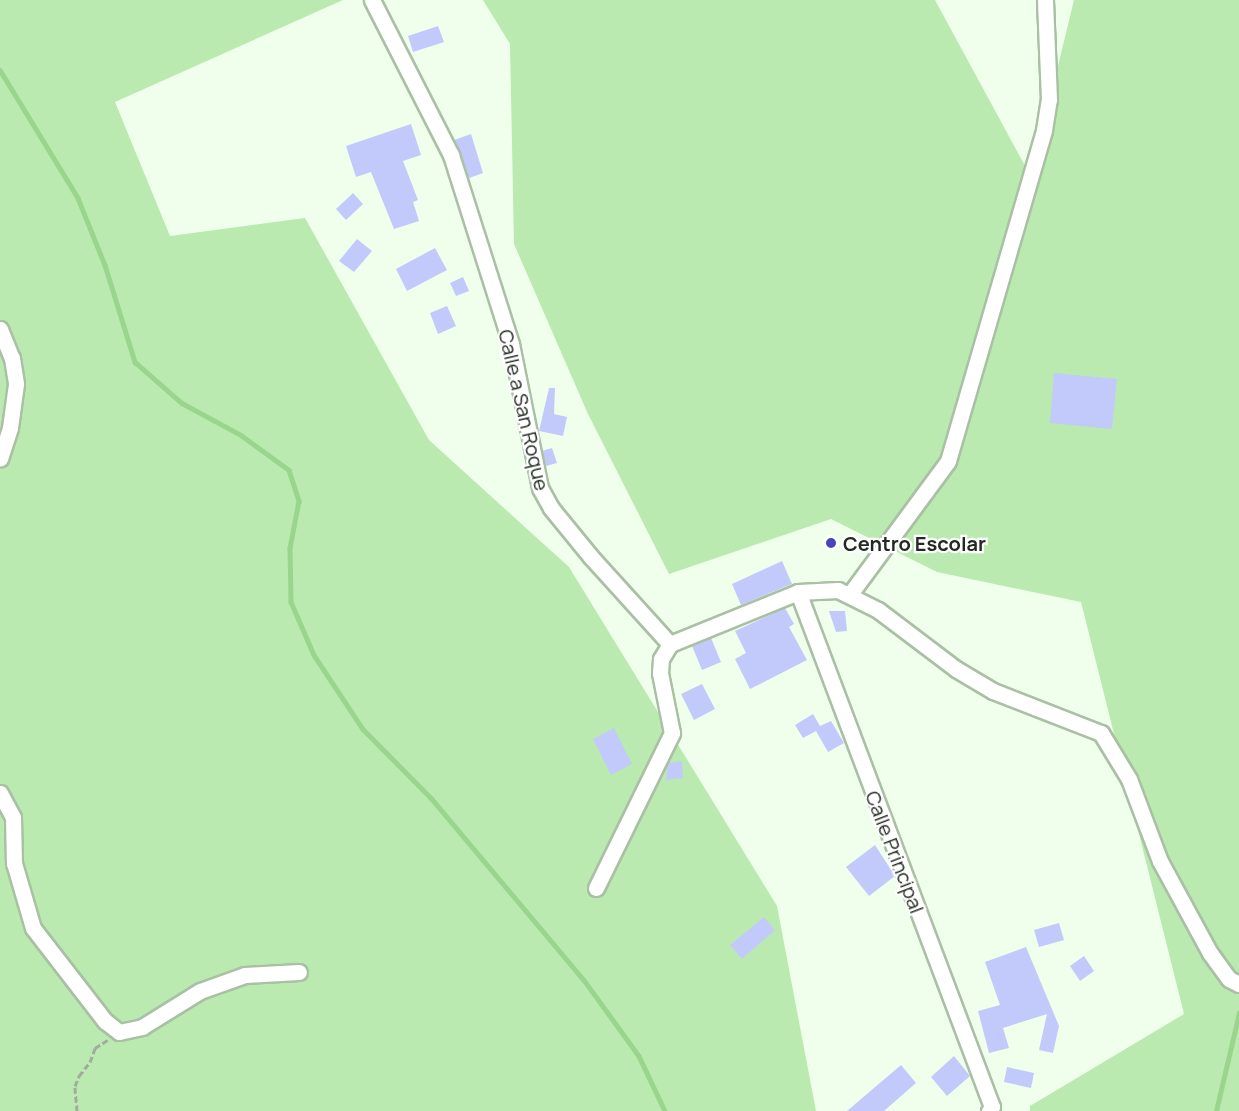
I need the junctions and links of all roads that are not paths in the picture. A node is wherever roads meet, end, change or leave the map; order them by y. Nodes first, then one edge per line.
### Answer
1 (372, 0) edge
2 (1045, 0) edge
3 (0, 329) edge
4 (0, 458) edge
5 (798, 592) junction
6 (850, 594) junction
7 (670, 644) junction
8 (0, 793) edge
9 (596, 888) dead end
10 (299, 972) dead end
11 (1239, 984) edge
12 (989, 1111) edge

1 - 7 street, Calle a San Roque
2 - 6 street
3 - 4 street
5 - 6 street
5 - 7 street
5 - 12 street, Calle Principal
6 - 11 street
7 - 9 street
8 - 10 street

